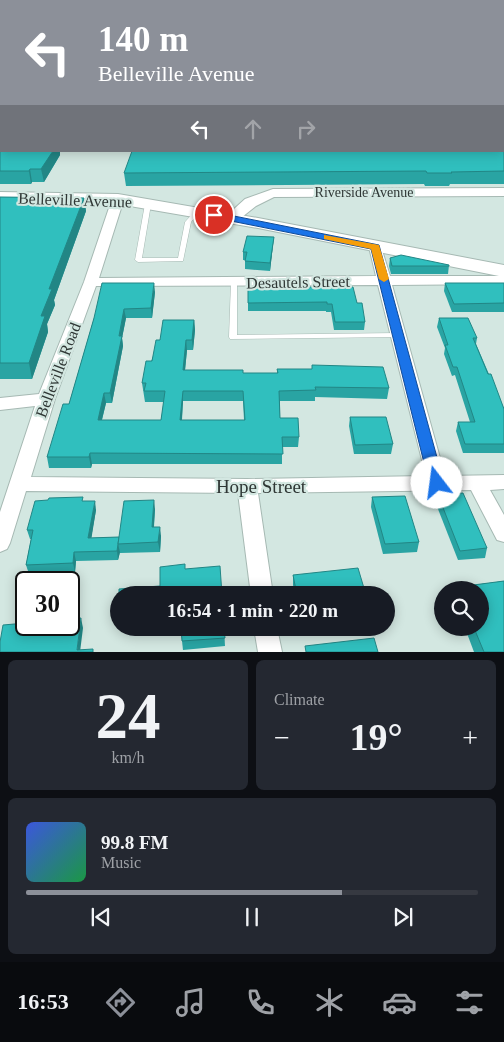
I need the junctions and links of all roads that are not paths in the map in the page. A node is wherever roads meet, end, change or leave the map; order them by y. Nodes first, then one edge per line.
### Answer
1 (504, 192) edge
2 (0, 197) edge
3 (118, 199) junction
4 (148, 204) junction
5 (197, 212) junction
6 (232, 218) junction
7 (375, 247) junction
8 (504, 271) edge
9 (504, 280) edge
10 (384, 281) junction
11 (91, 282) junction
12 (234, 282) junction
13 (398, 335) junction
14 (46, 399) junction
15 (0, 404) edge
16 (477, 482) junction
17 (504, 482) edge
18 (437, 483) junction
19 (18, 484) junction
20 (247, 486) junction
21 (504, 534) edge
22 (0, 543) edge
23 (261, 586) edge
24 (267, 636) edge
25 (270, 652) edge

1 - 6 street, Riverside Avenue
2 - 3 main road, Belleville Avenue
3 - 4 main road, Belleville Avenue
3 - 11 street, Belleville Road
4 - 5 main road, Belleville Avenue
4 - 5 lane
5 - 6 main road, Belleville Avenue
6 - 7 main road, Belleville Avenue
7 - 8 main road, Belleville Avenue
7 - 10 street
9 - 10 street, Desautels Street
10 - 12 street, Desautels Street
10 - 13 street
11 - 12 street, Desautels Street
11 - 14 street, Belleville Road
12 - 13 lane
13 - 18 street
14 - 15 street
14 - 19 street, Belleville Road
16 - 17 street, Hope Street
16 - 18 street, Hope Street
16 - 21 street
18 - 20 street, Hope Street
19 - 20 street, Hope Street
19 - 22 street, Belleville Road
20 - 23 street
24 - 25 street

